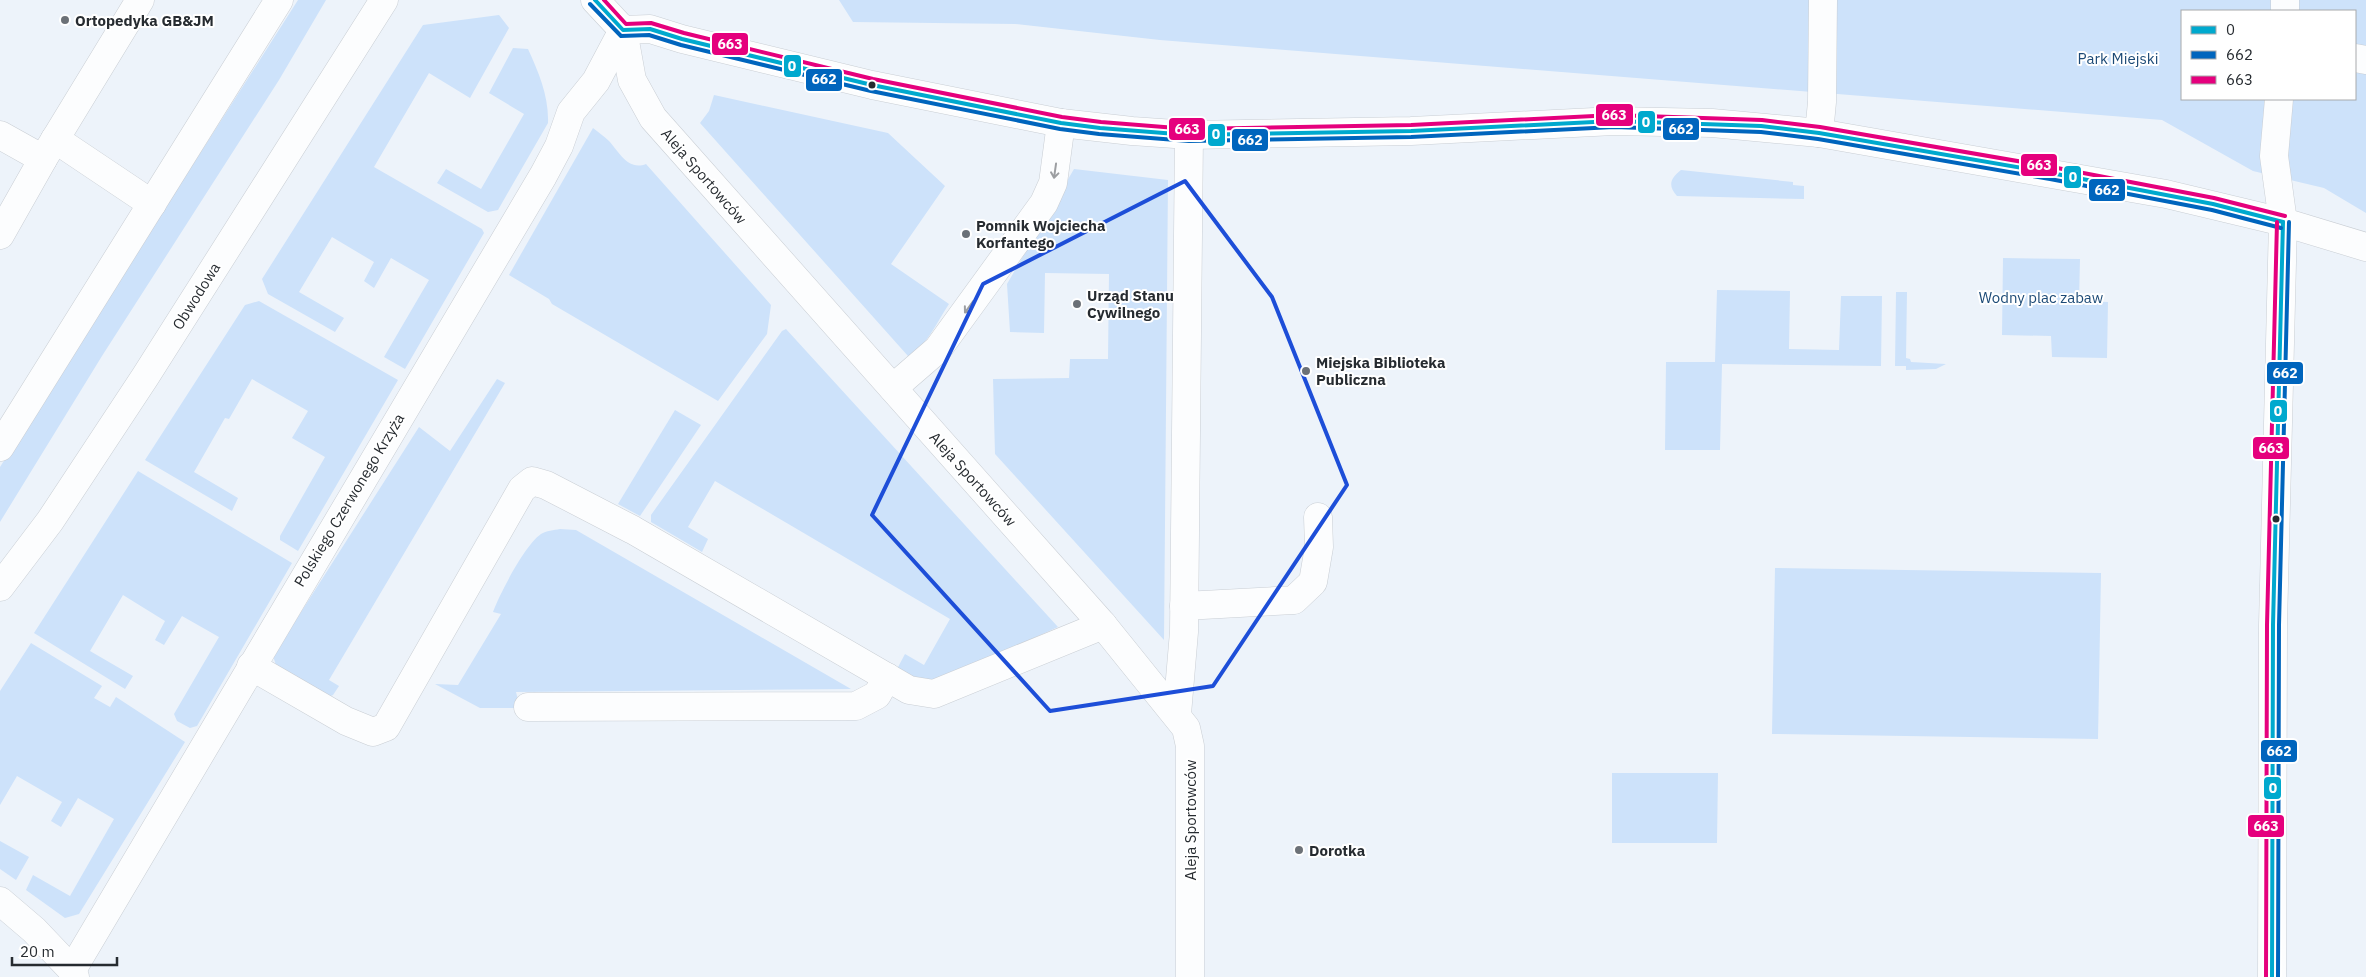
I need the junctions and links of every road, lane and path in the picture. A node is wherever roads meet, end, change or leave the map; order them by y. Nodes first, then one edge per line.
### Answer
1 (140, 0) edge
2 (279, 0) edge
3 (384, 0) edge
4 (595, 0) edge
5 (1824, 0) edge
6 (622, 30) junction
7 (2279, 100) edge
8 (1061, 122) junction
9 (1819, 133) junction
10 (1189, 134) junction
11 (0, 135) edge
12 (49, 149) junction
13 (152, 204) junction
14 (2283, 222) junction
15 (0, 235) edge
16 (2366, 247) edge
17 (893, 388) junction
18 (0, 447) edge
19 (1318, 517) dead end
20 (0, 587) edge
21 (1184, 606) junction
22 (1103, 625) junction
23 (251, 666) junction
24 (887, 677) junction
25 (528, 707) dead end
26 (1177, 714) junction
27 (0, 901) edge
28 (74, 974) edge
29 (1190, 977) edge
30 (2272, 977) edge

1 - 12 street
2 - 13 street
3 - 20 street, Obwodowa
4 - 6 street
5 - 9 street
6 - 8 street
6 - 17 street, Aleja Sportowców
6 - 23 street, Polskiego Czerwonego Krzyża
7 - 14 street
8 - 10 street
8 -> 17 street
9 - 10 street
9 - 14 street
10 - 21 street
11 - 12 street
12 - 13 street
12 - 15 street
13 - 18 street
14 - 16 street
14 - 30 street
17 - 22 street, Aleja Sportowców
19 - 21 street
21 - 26 street
22 - 24 street
22 - 26 street, Aleja Sportowców
23 - 24 street
23 - 28 street, Polskiego Czerwonego Krzyża
24 - 25 street
26 - 29 street, Aleja Sportowców
27 - 28 street

